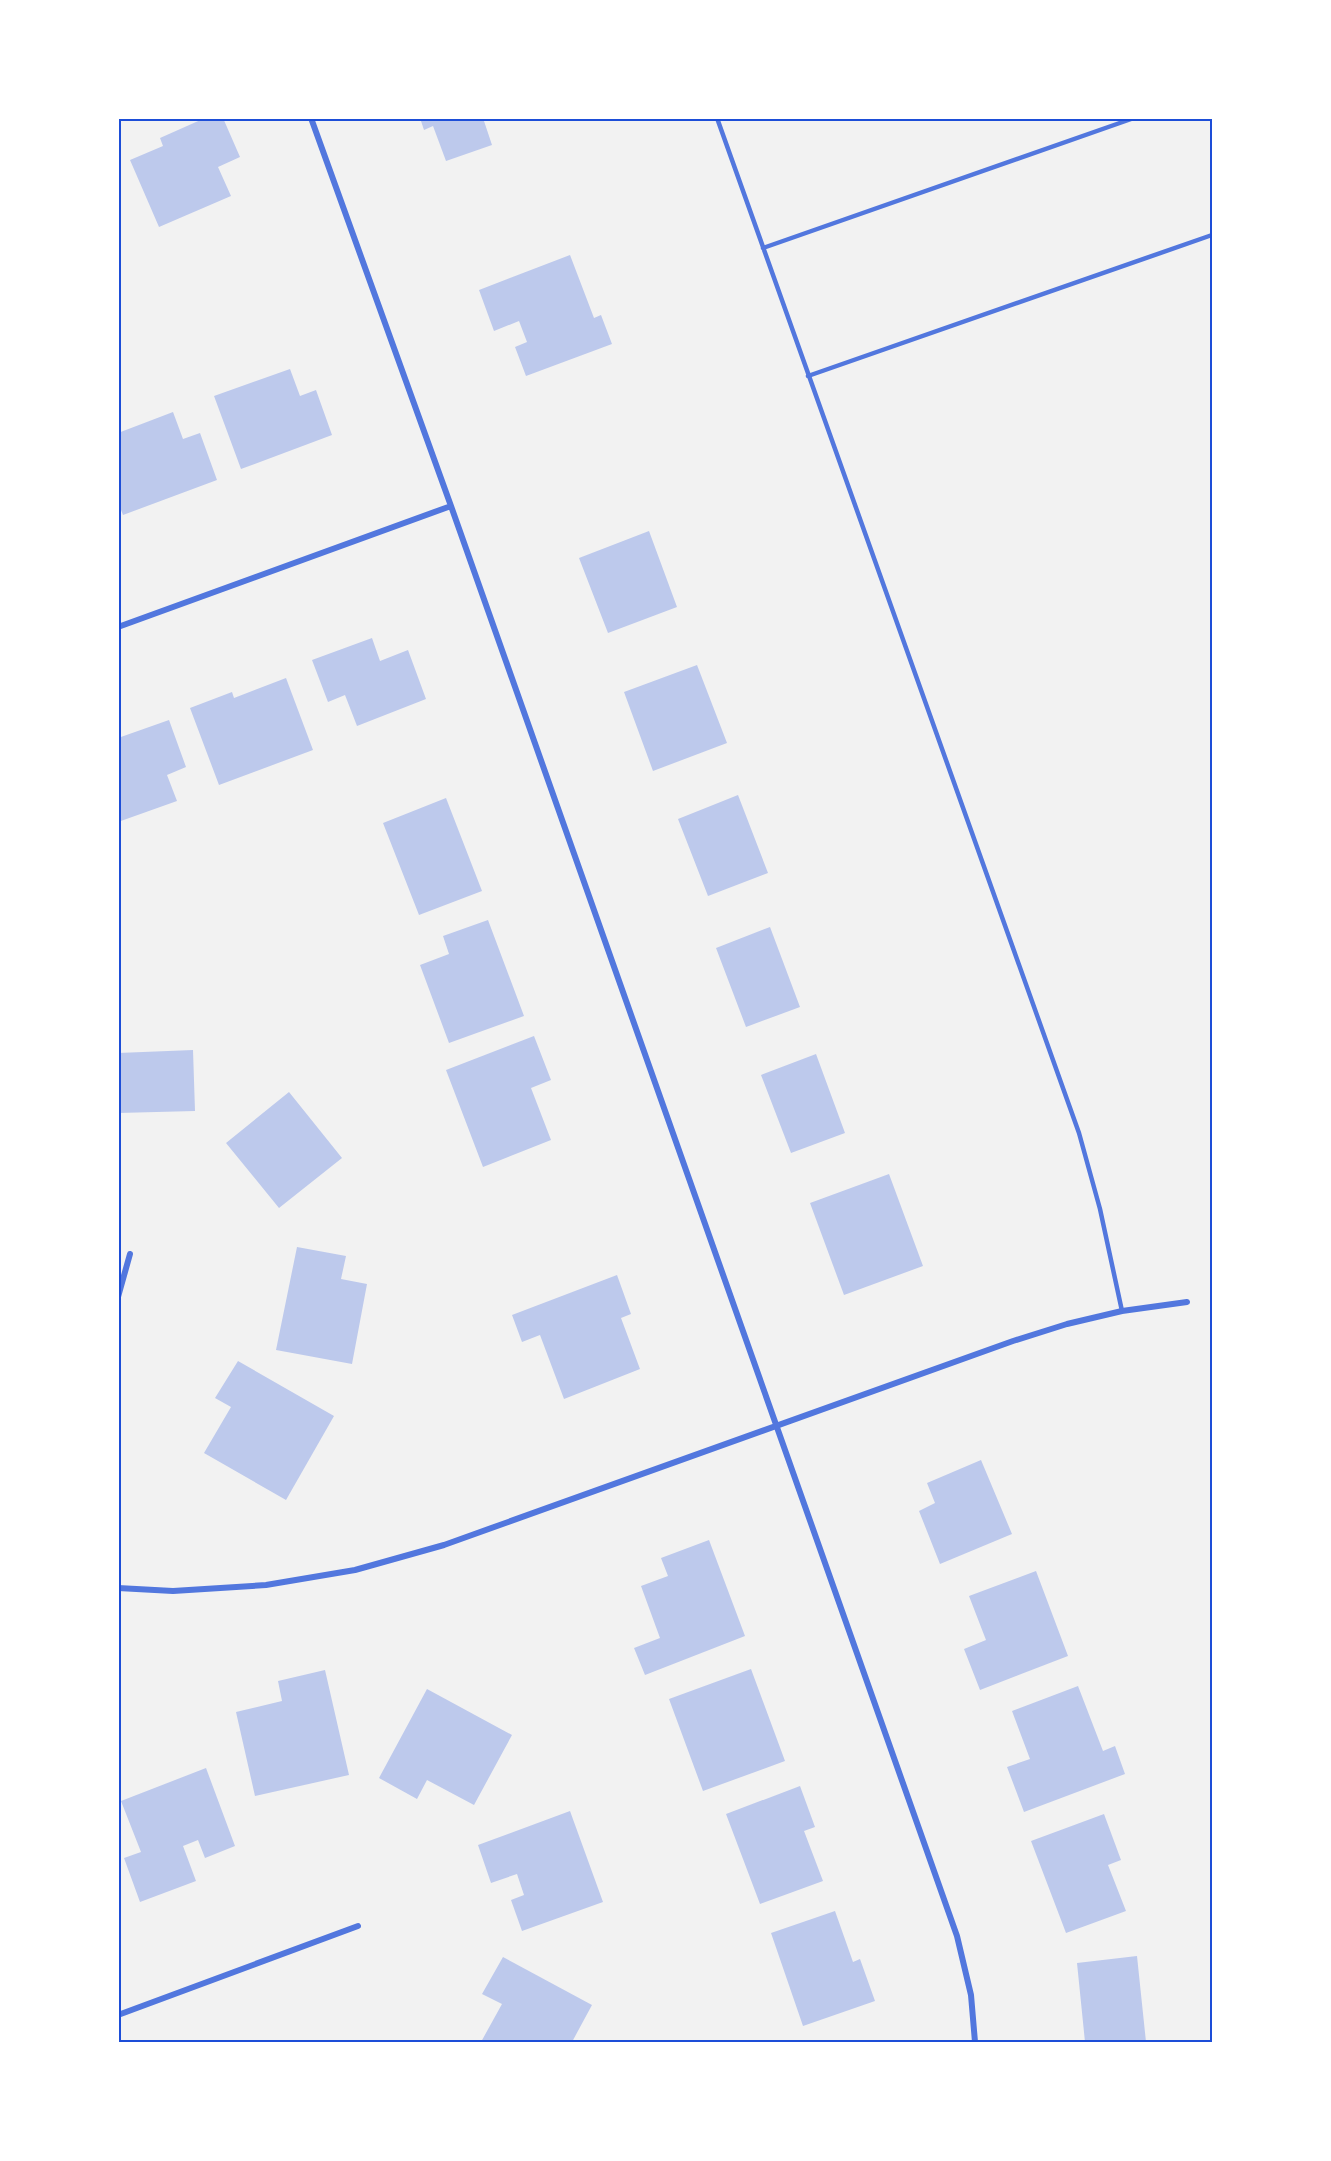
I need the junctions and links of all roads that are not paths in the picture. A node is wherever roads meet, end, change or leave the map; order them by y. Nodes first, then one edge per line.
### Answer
1 (311, 118) edge
2 (717, 118) edge
3 (1134, 118) edge
4 (1212, 235) edge
5 (763, 248) junction
6 (808, 376) junction
7 (451, 506) junction
8 (118, 627) edge
9 (130, 1254) dead end
10 (118, 1297) edge
11 (1187, 1302) dead end
12 (1122, 1311) junction
13 (776, 1425) junction
14 (118, 1588) edge
15 (358, 1926) dead end
16 (118, 2015) edge
17 (975, 2043) edge

1 - 7 street
2 - 5 lane
3 - 5 lane
4 - 6 lane
5 - 6 lane
6 - 12 lane
7 - 8 street
7 - 13 street
9 - 10 street
11 - 12 street
12 - 13 street
13 - 14 street
13 - 17 street
15 - 16 street

